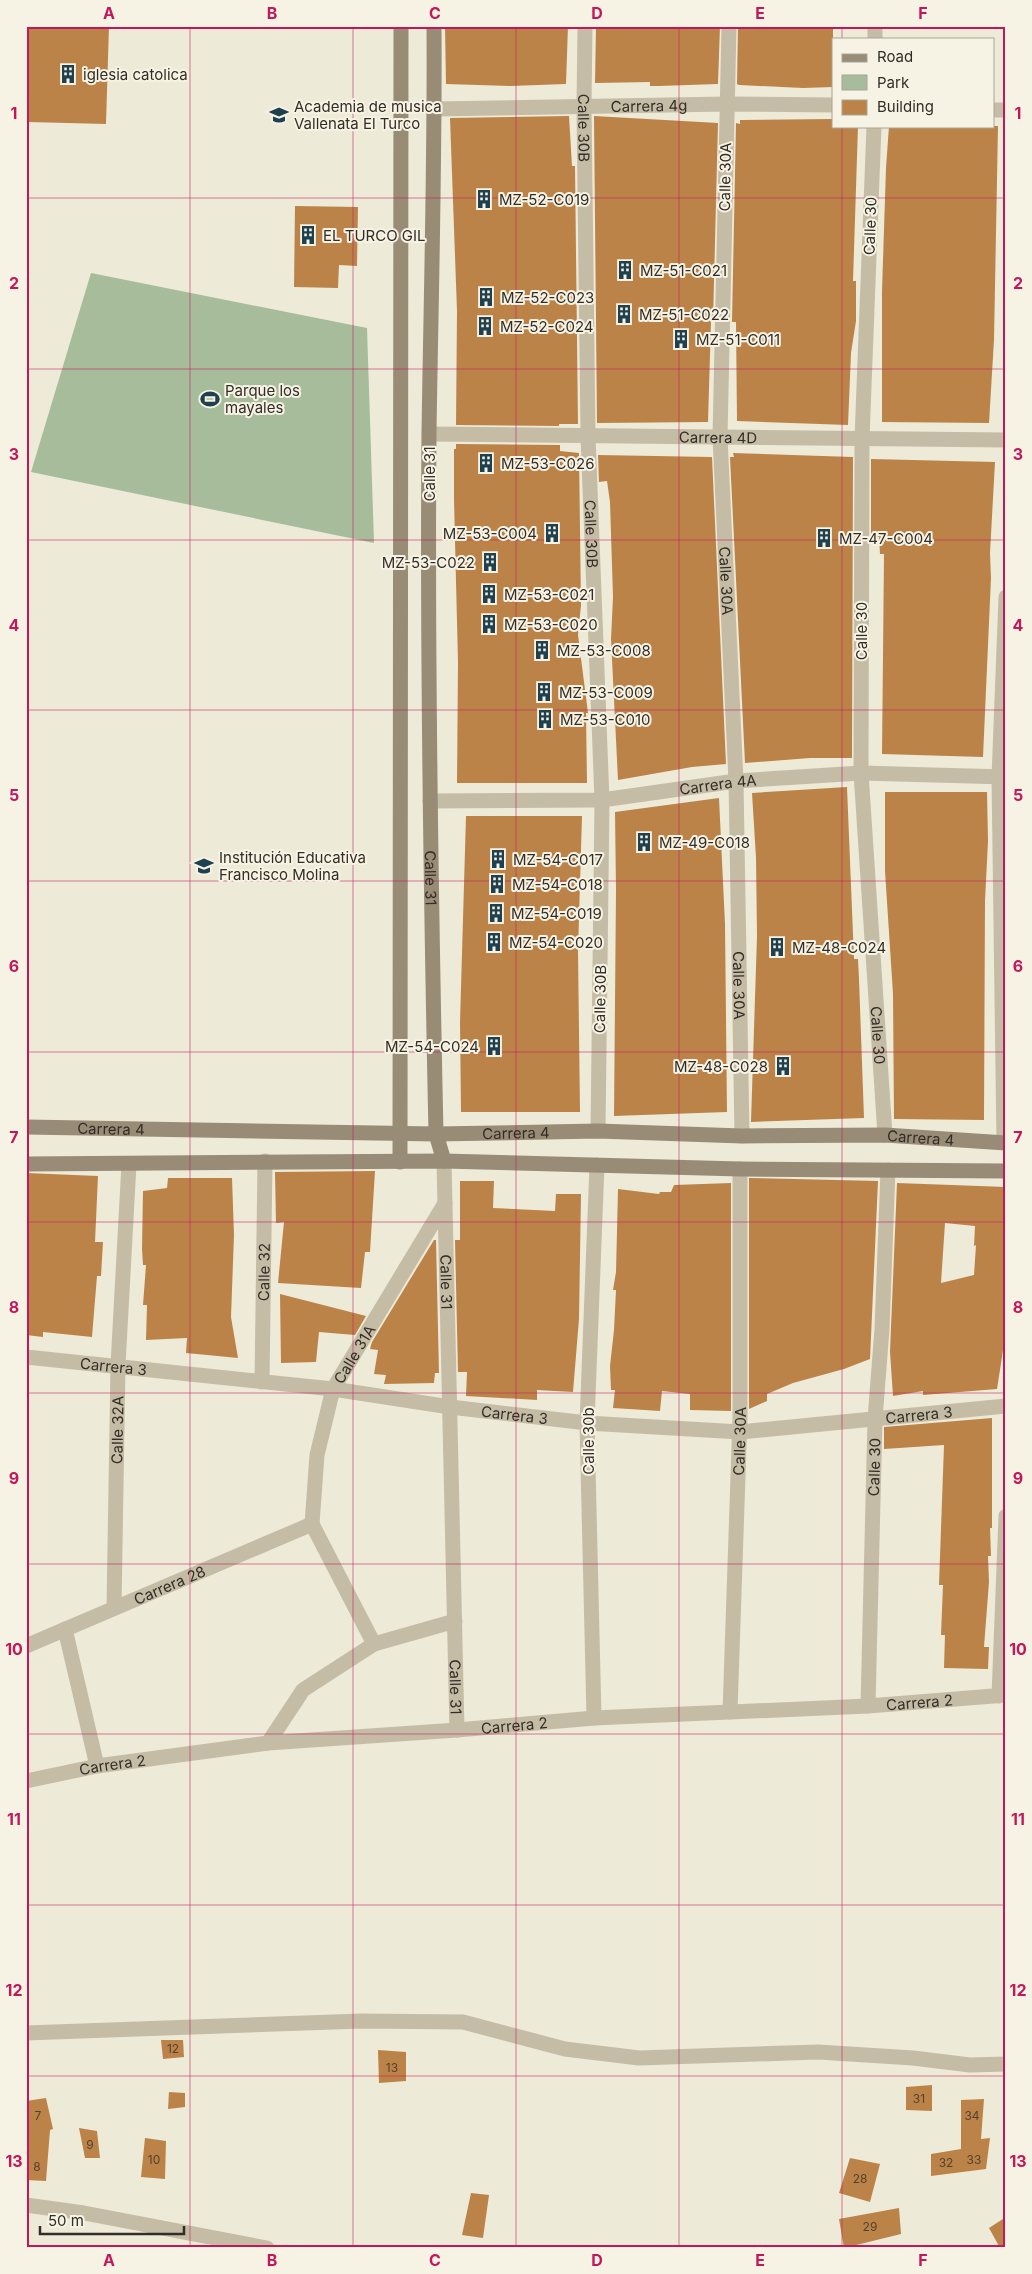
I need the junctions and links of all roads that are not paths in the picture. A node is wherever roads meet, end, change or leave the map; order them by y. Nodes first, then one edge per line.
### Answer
1 (401, 26) edge
2 (434, 26) edge
3 (586, 26) edge
4 (730, 26) edge
5 (727, 104) junction
6 (584, 105) junction
7 (832, 105) edge
8 (435, 109) junction
9 (874, 128) edge
10 (429, 434) junction
11 (588, 436) junction
12 (720, 437) junction
13 (862, 439) junction
14 (1006, 440) edge
15 (1006, 597) edge
16 (861, 773) junction
17 (1002, 777) edge
18 (736, 780) junction
19 (602, 800) junction
20 (430, 801) junction
21 (26, 1126) edge
22 (598, 1131) junction
23 (400, 1132) junction
24 (436, 1134) junction
25 (885, 1134) junction
26 (742, 1136) junction
27 (1005, 1143) edge
28 (444, 1161) junction
29 (265, 1162) junction
30 (400, 1162) junction
31 (26, 1164) edge
32 (129, 1164) junction
33 (597, 1165) junction
34 (740, 1169) junction
35 (888, 1170) junction
36 (1006, 1171) edge
37 (445, 1202) junction
38 (26, 1357) edge
39 (118, 1365) junction
40 (262, 1382) junction
41 (333, 1390) junction
42 (1006, 1406) edge
43 (450, 1407) junction
44 (875, 1419) junction
45 (587, 1423) junction
46 (740, 1432) junction
47 (1006, 1516) edge
48 (312, 1524) junction
49 (114, 1608) junction
50 (455, 1621) junction
51 (65, 1629) junction
52 (374, 1644) junction
53 (26, 1646) edge
54 (1002, 1696) edge
55 (868, 1706) junction
56 (730, 1712) junction
57 (594, 1718) junction
58 (458, 1730) junction
59 (268, 1743) junction
60 (96, 1766) junction
61 (26, 1781) edge
62 (26, 2033) edge
63 (1006, 2064) edge
64 (26, 2205) edge
65 (267, 2248) edge

1 - 23 street, Calle 31
2 - 8 street, Calle 31
3 - 6 street, Calle 30B
4 - 5 street, Calle 30A
5 - 6 street, Carrera 4g
5 - 7 street, Carrera 4g
5 - 12 street, Calle 30A
6 - 8 street, Carrera 4g
6 - 11 street, Calle 30B
8 - 10 street, Calle 31
9 - 13 street, Calle 30
10 - 11 street, Carrera 4D
10 - 20 street, Calle 31
11 - 12 street, Carrera 4D
11 - 19 street, Calle 30B
12 - 13 street, Carrera 4D
12 - 18 street, Calle 30A
13 - 14 street, Carrera 4D
13 - 16 street, Calle 30
15 - 17 street
16 - 17 street, Carrera 4A
16 - 18 street, Carrera 4A
16 - 25 street, Calle 30
17 - 27 street
18 - 19 street, Carrera 4A
18 - 26 street, Calle 30A
19 - 20 street, Carrera 4A
19 - 22 street, Calle 30B
20 - 24 street, Calle 31
21 - 23 street, Carrera 4
22 - 24 street, Carrera 4
22 - 26 street, Carrera 4
23 - 24 street, Carrera 4
23 - 30 street, Calle 31
24 - 28 street, Calle 31
25 - 26 street, Carrera 4
25 - 27 street, Carrera 4
28 - 30 street, Carrera 4
28 - 33 street, Carrera 4
28 - 37 street, Calle 31
29 - 30 street, Carrera 4
29 - 32 street, Carrera 4
29 - 40 street, Calle 32
31 - 32 street, Carrera 4
32 - 39 street, Calle 32A
33 - 34 street, Carrera 4
33 - 45 street, Calle 30b
34 - 35 street, Carrera 4
34 - 46 street, Calle 30A
35 - 36 street, Carrera 4
35 - 44 street, Calle 30
37 - 41 street, Calle 31A
37 - 43 street, Calle 31
38 - 39 street, Carrera 3
39 - 40 street, Carrera 3
39 - 49 street, Calle 32A
40 - 41 street, Carrera 3
41 - 43 street, Carrera 3
41 - 48 street, Calle 31A
42 - 44 street, Carrera 3
43 - 45 street, Carrera 3
43 - 50 street, Calle 31
44 - 46 street, Carrera 3
44 - 55 street, Calle 30
45 - 46 street, Carrera 3
45 - 57 street, Calle 30b
46 - 56 street, Calle 30A
47 - 54 street
48 - 49 street, Carrera 28
48 - 52 street
49 - 51 street, Carrera 28
50 - 52 street
50 - 58 street, Calle 31
51 - 53 street, Carrera 28
51 - 60 street
52 - 59 street
54 - 55 street, Carrera 2
55 - 56 street, Carrera 2
56 - 57 street, Carrera 2
57 - 58 street, Carrera 2
58 - 59 street, Carrera 2
59 - 60 street, Carrera 2
60 - 61 street, Carrera 2
62 - 63 street
64 - 65 street

